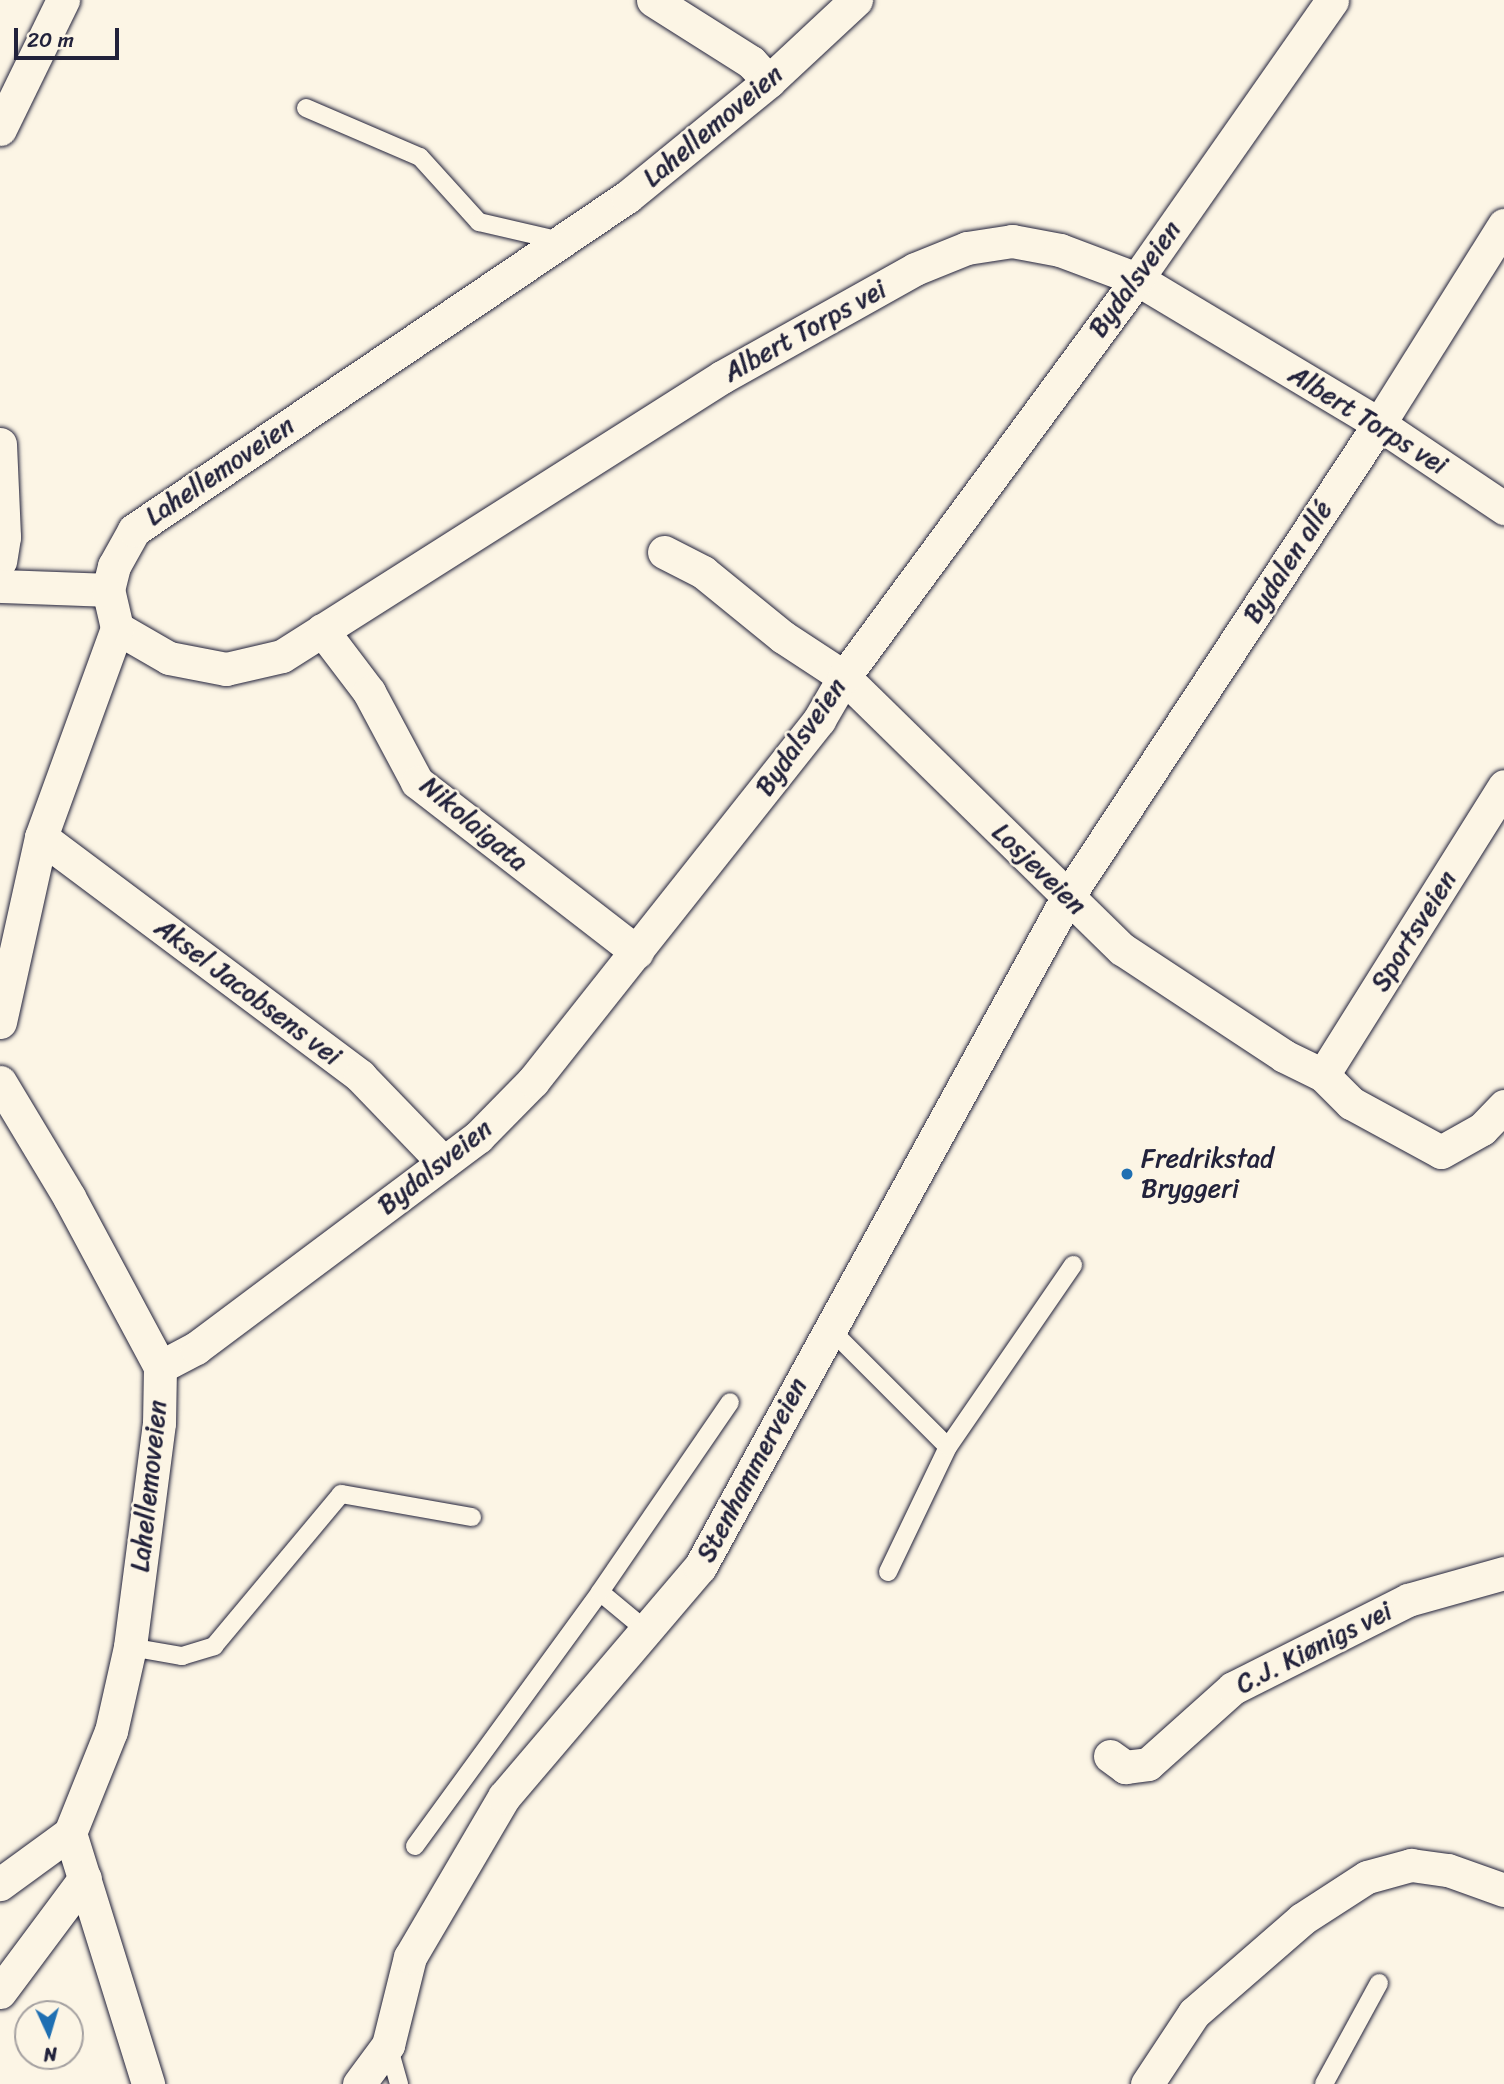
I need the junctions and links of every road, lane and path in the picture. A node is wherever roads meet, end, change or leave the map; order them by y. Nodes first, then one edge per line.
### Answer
1 (63, 0) edge
2 (653, 0) edge
3 (856, 0) edge
4 (1332, 0) edge
5 (769, 81) junction
6 (306, 108) dead end
7 (0, 129) edge
8 (1504, 225) edge
9 (561, 241) junction
10 (1137, 279) junction
11 (1379, 424) junction
12 (1, 464) edge
13 (1504, 508) edge
14 (664, 552) dead end
15 (0, 561) edge
16 (0, 586) edge
17 (108, 590) junction
18 (117, 628) junction
19 (322, 631) junction
20 (844, 677) junction
21 (1504, 786) edge
22 (41, 837) junction
23 (1067, 898) junction
24 (638, 952) junction
25 (0, 1022) edge
26 (1323, 1075) junction
27 (0, 1083) edge
28 (1504, 1106) edge
29 (443, 1162) junction
30 (1073, 1265) dead end
31 (831, 1329) junction
32 (160, 1367) junction
33 (730, 1402) dead end
34 (948, 1447) junction
35 (472, 1517) dead end
36 (888, 1572) dead end
37 (1504, 1573) edge
38 (600, 1591) junction
39 (647, 1631) junction
40 (130, 1647) junction
41 (1110, 1756) dead end
42 (70, 1833) junction
43 (415, 1846) dead end
44 (85, 1878) junction
45 (0, 1884) edge
46 (1504, 1890) edge
47 (1379, 1983) dead end
48 (0, 1992) edge
49 (388, 2045) junction
50 (148, 2084) edge
51 (359, 2084) edge
52 (400, 2084) edge
53 (1147, 2084) edge
54 (1324, 2084) edge

1 - 7 street
2 - 5 street
3 - 5 street, Lahellemoveien
4 - 10 street, Bydalsveien
5 - 9 street, Lahellemoveien
6 - 9 lane
8 - 11 street, Bydalen allé
9 - 17 street, Lahellemoveien
10 - 11 street, Albert Torps vei
10 - 19 street, Albert Torps vei
10 - 20 street, Bydalsveien
11 - 13 street, Albert Torps vei
11 - 23 street, Bydalen allé
12 - 15 street
14 - 20 street, Losjeveien
16 - 17 street
17 - 18 street
18 - 19 street, Albert Torps vei
18 - 22 street
19 - 24 street, Nikolaigata
20 - 23 street, Losjeveien
20 - 24 street, Bydalsveien
21 - 26 street, Sportsveien
22 - 25 street
22 - 29 street, Aksel Jacobsens vei
23 - 26 street, Losjeveien
23 - 31 street, Stenhammerveien
24 - 29 street, Bydalsveien
26 - 28 street, Losjeveien
27 - 32 street, Lahellemoveien
29 - 32 street, Bydalsveien
30 - 34 lane
31 - 34 lane
31 - 39 street, Stenhammerveien
32 - 40 street, Lahellemoveien
33 - 38 lane
34 - 36 lane
35 - 40 lane
37 - 41 street, C.J. Kiønigs vei
38 - 39 lane
38 - 43 lane
39 - 49 street, Stenhammerveien
40 - 42 street, Lahellemoveien
42 - 44 street
42 - 45 street
44 - 48 street
44 - 50 street
46 - 53 street
47 - 54 lane
49 - 51 street, Stenhammerveien
49 - 52 lane

